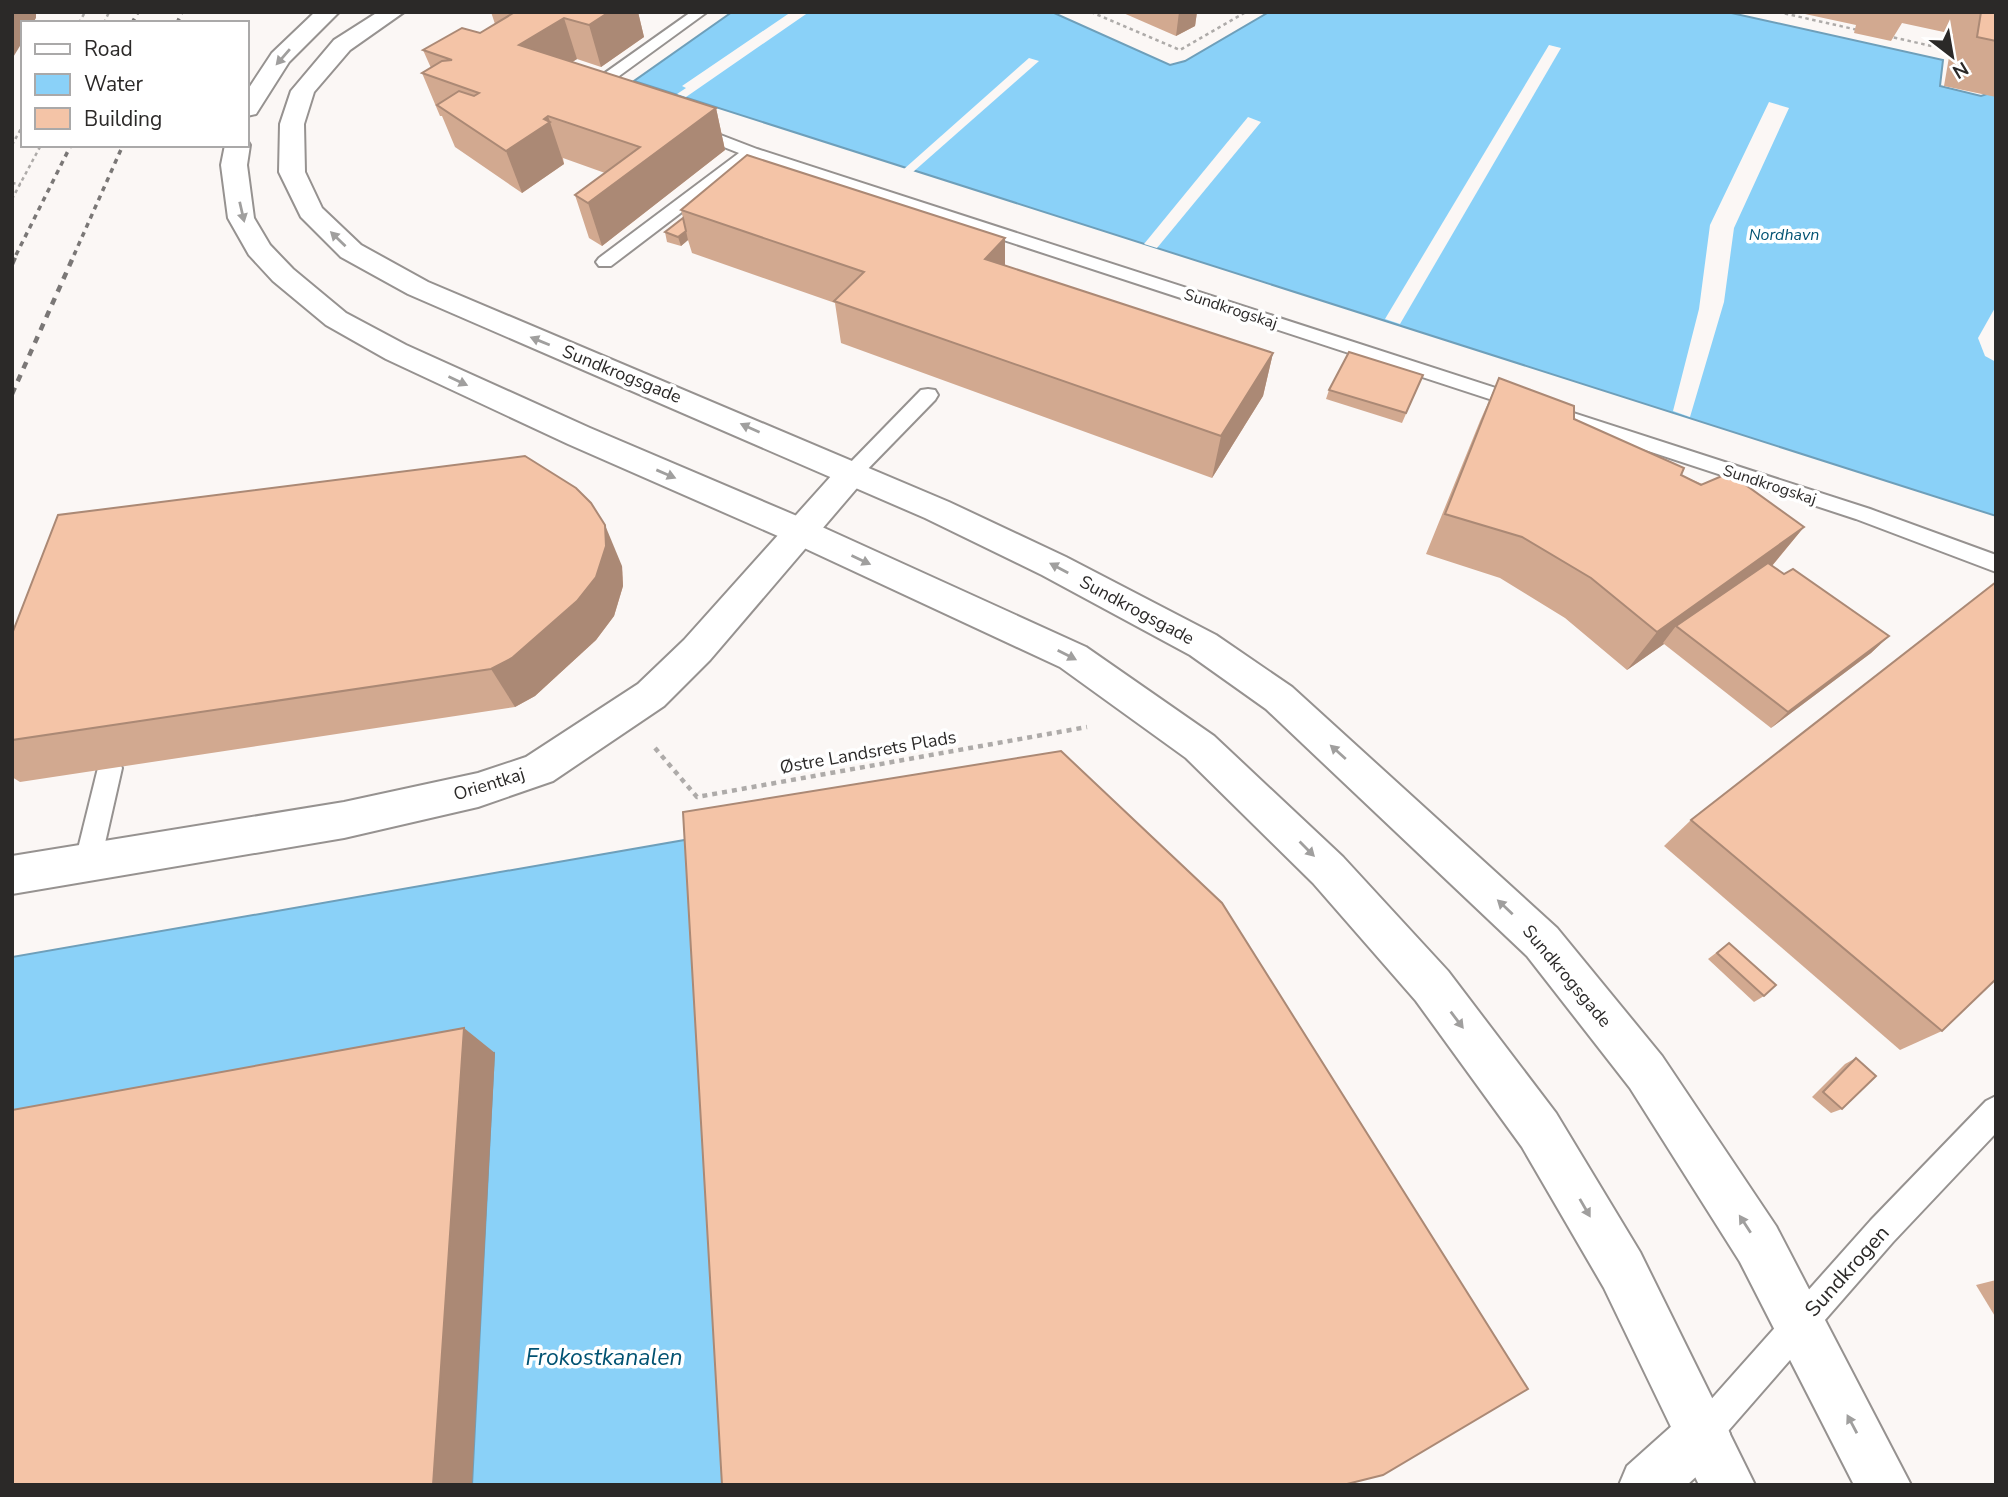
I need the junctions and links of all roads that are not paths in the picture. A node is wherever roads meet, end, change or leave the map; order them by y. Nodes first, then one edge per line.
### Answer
1 (328, 12) edge
2 (393, 12) edge
3 (700, 12) edge
4 (618, 99) edge
5 (248, 107) edge
6 (680, 124) edge
7 (238, 147) edge
8 (751, 152) junction
9 (604, 262) dead end
10 (928, 395) edge
11 (852, 473) junction
12 (799, 531) junction
13 (1996, 564) edge
14 (110, 768) edge
15 (87, 864) junction
16 (12, 876) edge
17 (1996, 1111) edge
18 (1799, 1323) junction
19 (1703, 1434) junction
20 (1646, 1485) edge
21 (1728, 1485) edge
22 (1884, 1485) edge

1 -> 5 street
11 -> 2 street, Sundkrogsgade
3 - 4 lane
6 - 8 lane, Sundkrogskaj
7 -> 12 street
8 - 9 lane
8 - 13 lane, Sundkrogskaj
10 - 11 lane
11 - 12 street, Orientkaj
18 -> 11 street, Sundkrogsgade
12 - 15 street, Orientkaj
12 -> 19 street
14 - 15 lane
15 - 16 street, Orientkaj
17 - 18 lane, Sundkrogen
18 - 19 lane, Sundkrogen
22 -> 18 street, Sundkrogsgade
19 - 20 street
19 - 21 street

